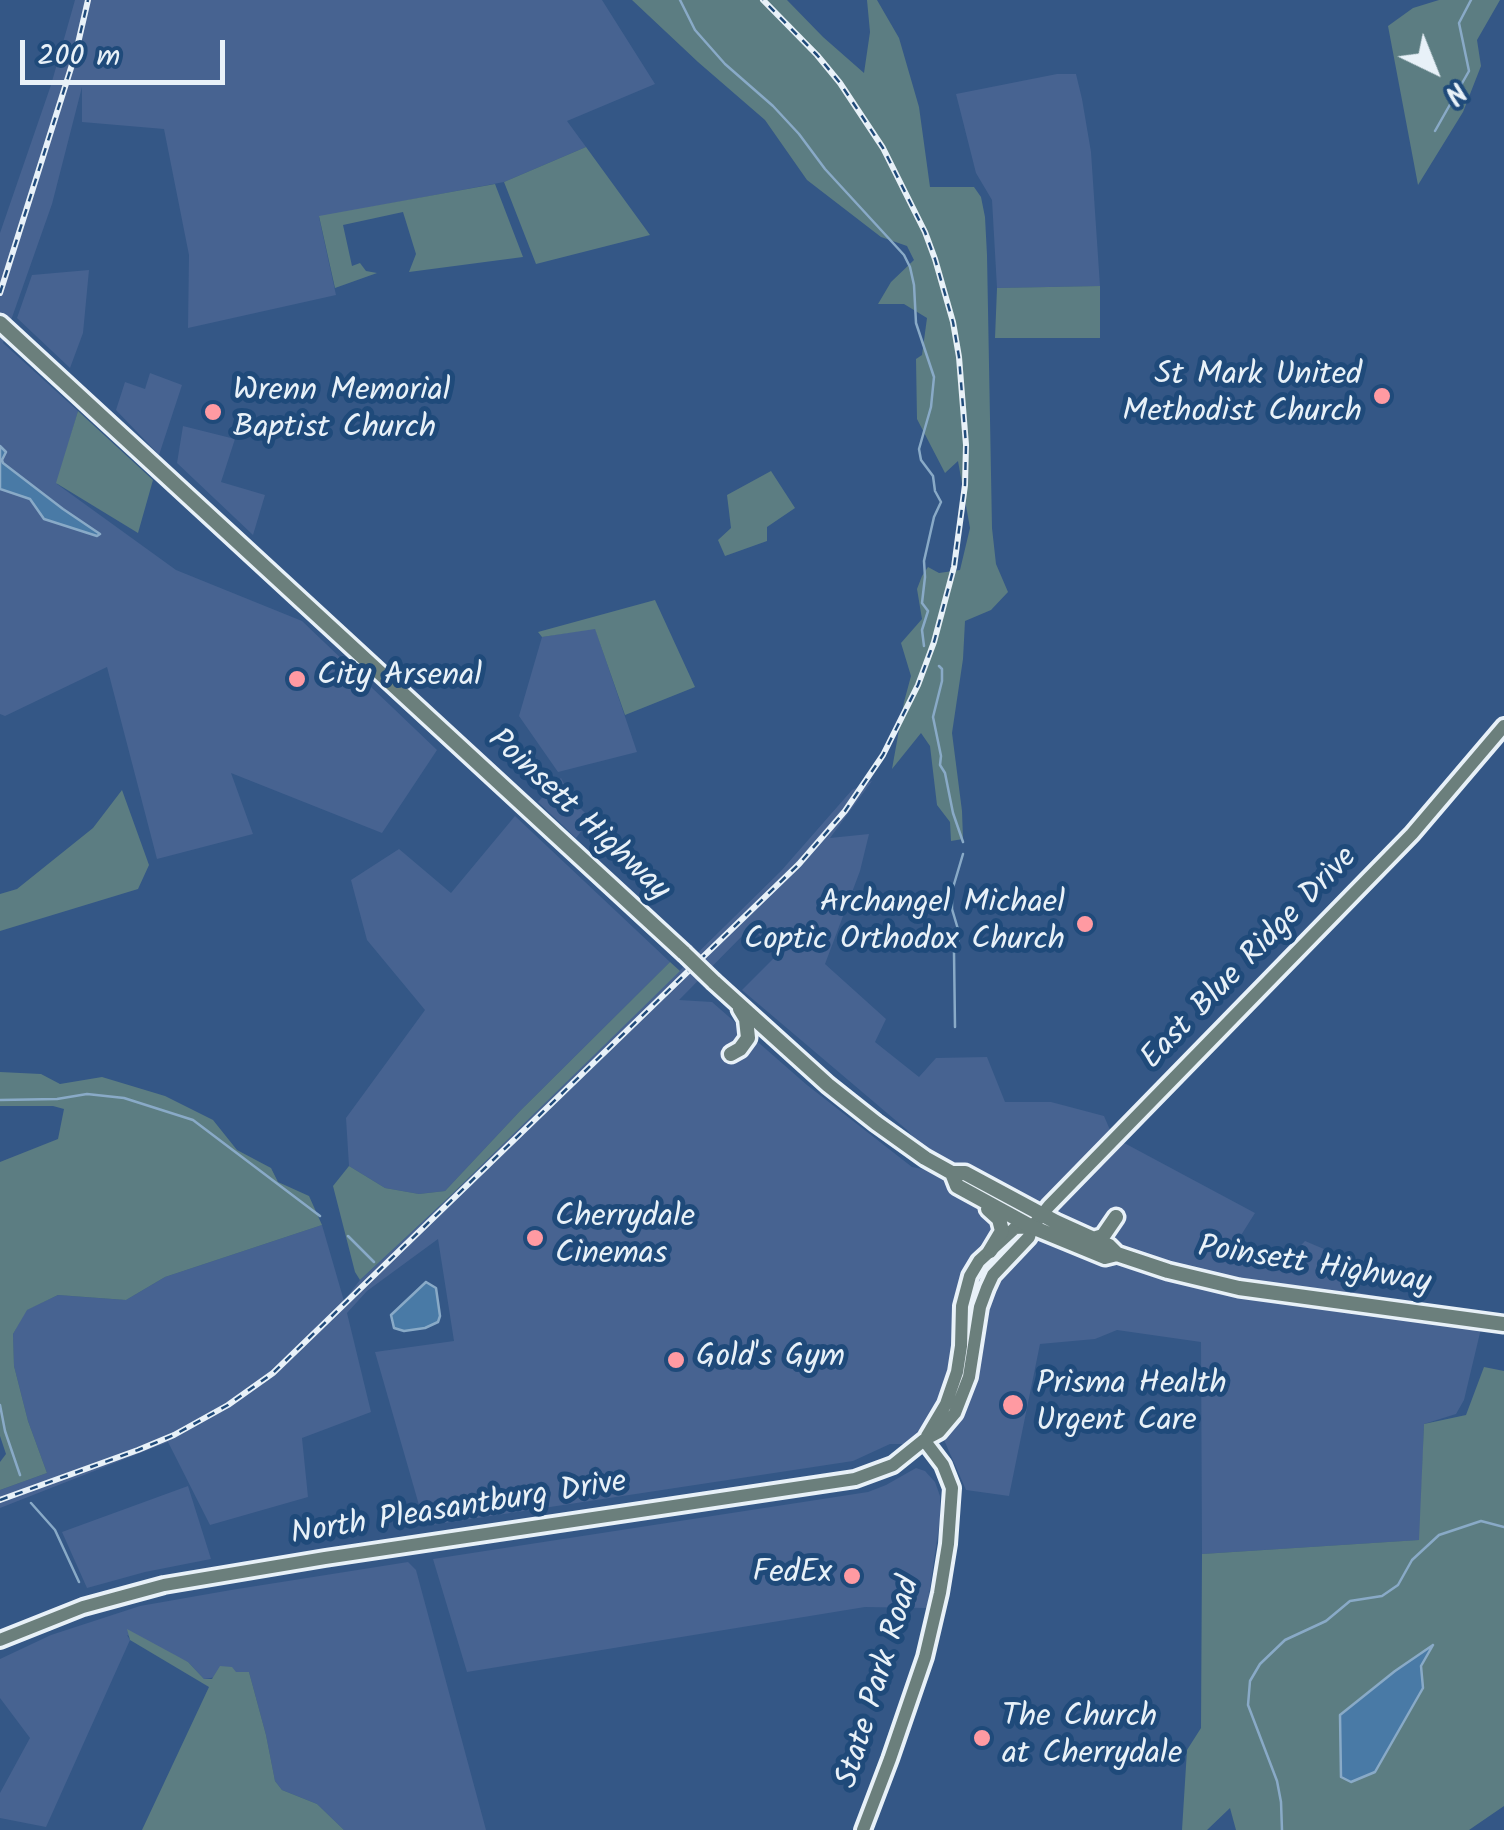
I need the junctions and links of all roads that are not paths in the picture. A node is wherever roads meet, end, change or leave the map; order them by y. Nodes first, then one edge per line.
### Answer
1 (0, 324) edge
2 (1504, 726) edge
3 (738, 1004) junction
4 (731, 1054) dead end
5 (952, 1173) junction
6 (968, 1193) junction
7 (1116, 1218) dead end
8 (1037, 1221) junction
9 (1093, 1239) junction
10 (990, 1251) junction
11 (1117, 1254) junction
12 (1504, 1324) edge
13 (924, 1440) junction
14 (0, 1640) edge
15 (863, 1830) edge

1 - 3 highway, Poinsett Highway, bridge
2 - 8 main road, East Blue Ridge Drive
3 - 4 highway
3 - 5 highway, Poinsett Highway
5 - 6 highway, Poinsett Highway
5 - 8 highway, Poinsett Highway
6 - 8 highway, Poinsett Highway
6 - 10 highway
7 - 9 highway
8 - 9 highway, Poinsett Highway
8 - 10 main road
8 - 11 highway, Poinsett Highway
8 - 13 main road
9 - 11 highway, Poinsett Highway
10 - 13 main road
11 - 12 highway, Poinsett Highway
13 - 14 main road, North Pleasantburg Drive
13 - 15 main road, State Park Road

